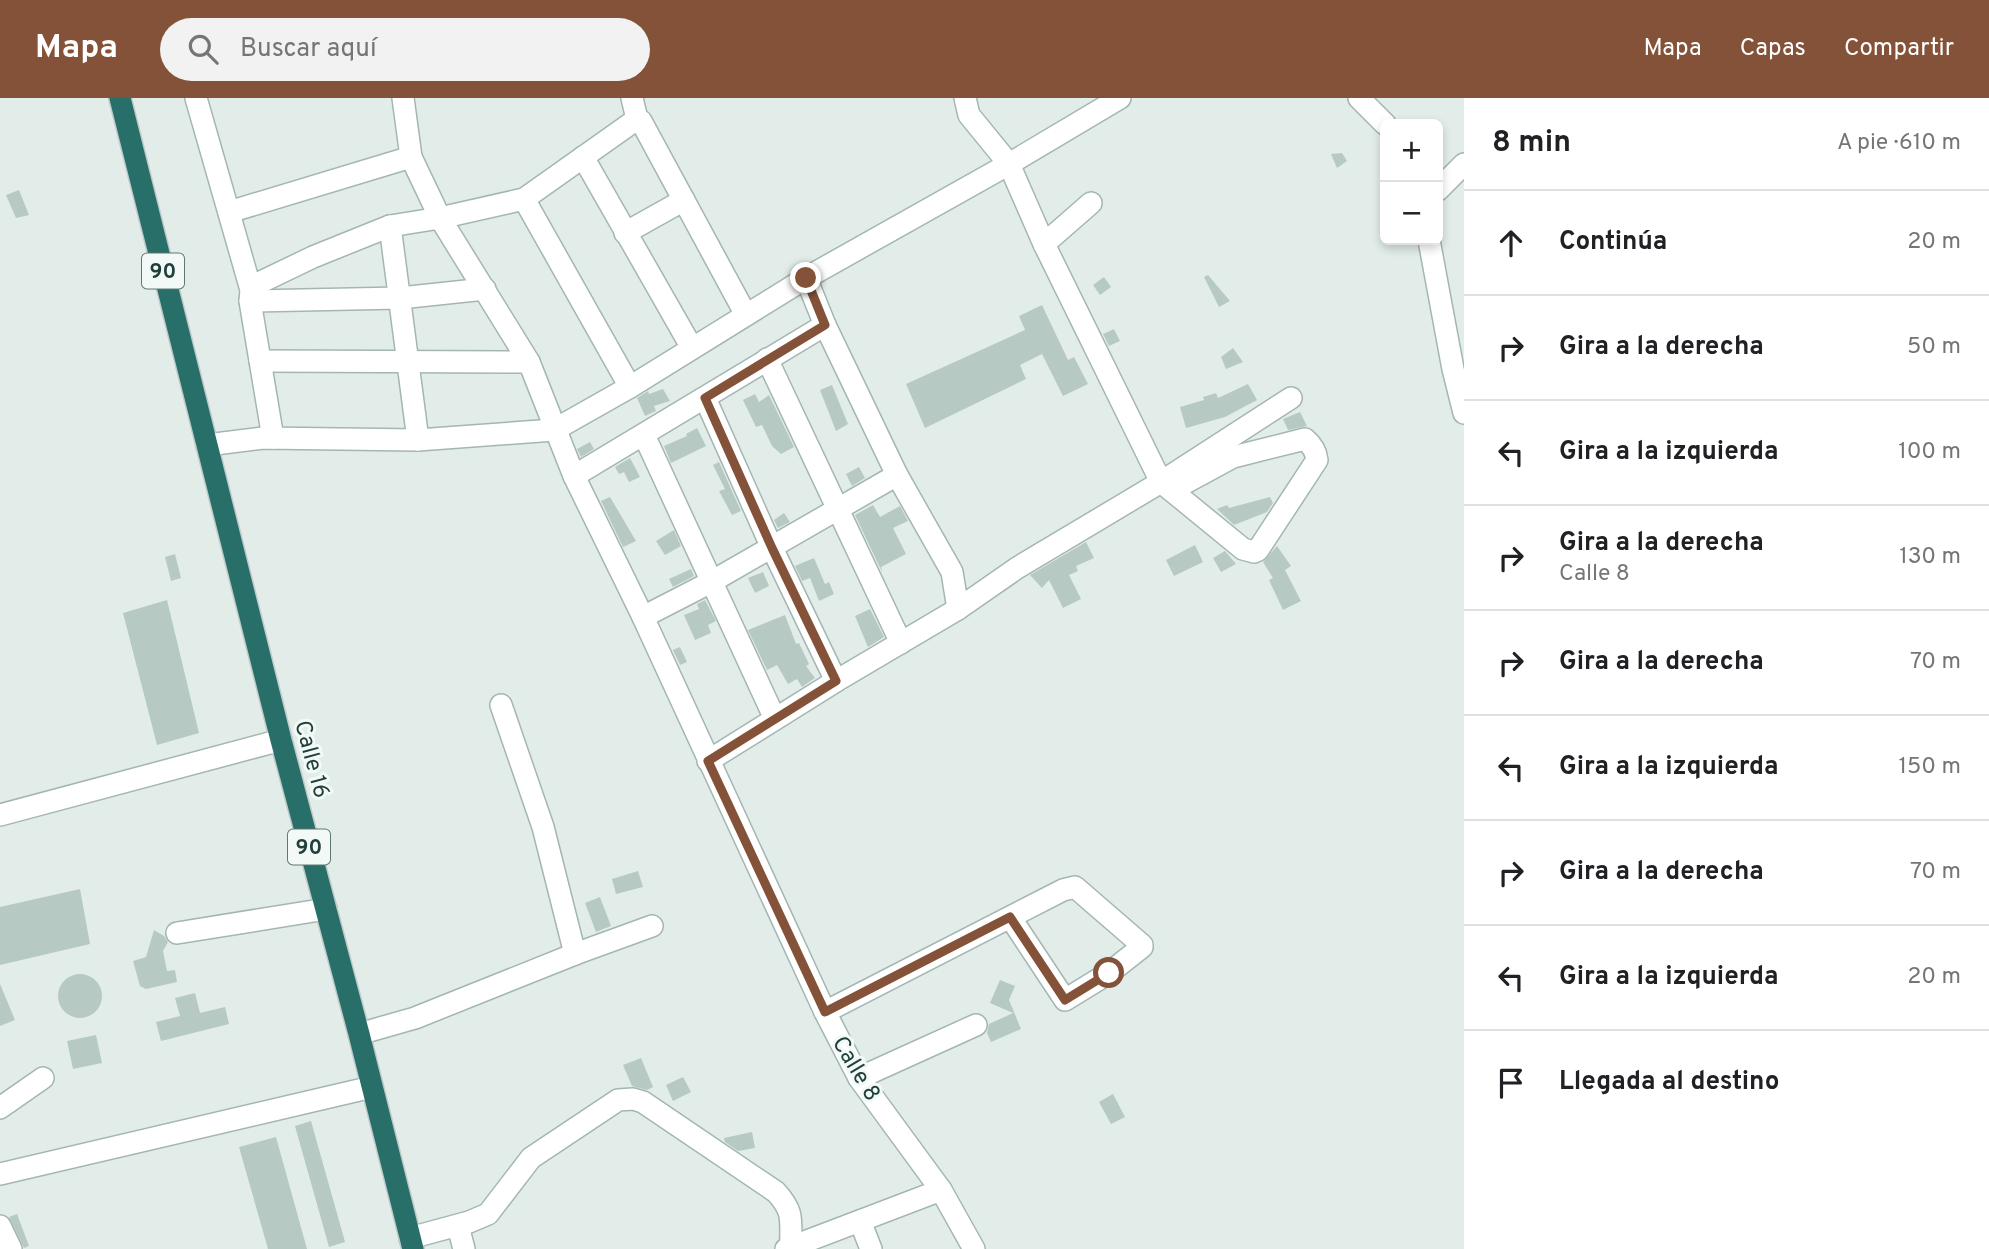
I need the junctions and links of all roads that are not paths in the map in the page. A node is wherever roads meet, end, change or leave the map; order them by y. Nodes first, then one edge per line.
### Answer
1 (120, 98) edge
2 (196, 98) edge
3 (403, 98) edge
4 (632, 98) edge
5 (965, 98) edge
6 (1120, 98) edge
7 (1359, 98) edge
8 (637, 119) junction
9 (1380, 119) edge
10 (411, 157) junction
11 (583, 157) junction
12 (1009, 164) junction
13 (1464, 164) edge
14 (1443, 185) edge
15 (524, 199) junction
16 (684, 200) junction
17 (1091, 203) dead end
18 (229, 212) junction
19 (440, 218) junction
20 (390, 226) junction
21 (625, 233) junction
22 (1044, 244) junction
23 (1430, 245) edge
24 (806, 278) junction
25 (485, 289) junction
26 (250, 295) junction
27 (400, 298) junction
28 (746, 315) junction
29 (825, 325) junction
30 (692, 348) junction
31 (767, 359) junction
32 (408, 360) junction
33 (260, 361) junction
34 (529, 362) junction
35 (630, 387) junction
36 (705, 398) junction
37 (1292, 398) dead end
38 (1464, 413) edge
39 (554, 430) junction
40 (644, 435) junction
41 (260, 438) junction
42 (418, 440) junction
43 (206, 445) junction
44 (897, 475) junction
45 (574, 476) junction
46 (1167, 486) junction
47 (836, 510) junction
48 (772, 548) junction
49 (711, 582) junction
50 (958, 609) junction
51 (643, 617) junction
52 (901, 643) junction
53 (836, 681) junction
54 (501, 705) dead end
55 (775, 719) junction
56 (281, 740) junction
57 (708, 761) junction
58 (0, 815) edge
59 (326, 909) junction
60 (1010, 917) junction
61 (652, 926) dead end
62 (177, 933) dead end
63 (575, 954) junction
64 (825, 1012) junction
65 (976, 1025) dead end
66 (379, 1029) junction
67 (43, 1078) dead end
68 (859, 1078) junction
69 (372, 1087) junction
70 (0, 1108) edge
71 (0, 1174) edge
72 (941, 1190) junction
73 (860, 1221) junction
74 (0, 1226) edge
75 (447, 1228) junction
76 (411, 1243) edge
77 (788, 1248) edge
78 (11, 1249) edge
79 (464, 1249) edge
80 (871, 1249) edge
81 (974, 1249) edge

1 - 43 highway, 90
2 - 18 street
3 - 10 street, Calle 8
4 - 8 street
5 - 12 street
6 - 12 street
7 - 9 street
8 - 11 street
8 - 16 street
10 - 18 street
10 - 19 street, Calle 8
11 - 15 street
11 - 21 street
12 - 22 street
12 - 24 street
13 - 14 street
15 - 19 street
15 - 35 street
16 - 21 street
16 - 28 street
17 - 22 street
18 - 26 street
19 - 20 street
19 - 25 street, Calle 8
20 - 26 street
20 - 27 street
21 - 30 street
22 - 46 street
23 - 38 street
24 - 28 street
24 - 29 street
25 - 27 street
25 - 34 street, Calle 8
26 - 27 street
26 - 33 street
27 - 32 street
28 - 30 street
29 - 31 street
29 - 44 street
30 - 35 street
31 - 36 street
31 - 47 street
32 - 33 street
32 - 34 street
32 - 42 street
33 - 41 street
34 - 39 street, Calle 8
35 - 39 street
36 - 40 street
36 - 48 street
37 - 46 street
39 - 42 street
39 - 45 street, Calle 8
40 - 45 street
40 - 49 street
41 - 42 street
41 - 43 street
43 - 56 highway, Calle 16 / 90
44 - 47 street
44 - 50 street
45 - 51 street, Calle 8
46 - 46 street
46 - 50 street
47 - 48 street
47 - 52 street
48 - 49 street
48 - 53 street
49 - 51 street
49 - 55 street
50 - 52 street
51 - 57 street, Calle 8
52 - 53 street
53 - 55 street
54 - 63 street
55 - 57 street
56 - 58 street
56 - 59 highway, Calle 16 / 90
57 - 64 street, Calle 8
59 - 62 street
59 - 66 highway, Calle 16 / 90
60 - 60 street
60 - 64 street
61 - 63 street
63 - 66 street
64 - 68 street, Calle 8
65 - 68 street
66 - 69 highway, Calle 16 / 90
67 - 70 street
68 - 72 street, Calle 8
69 - 71 street
69 - 76 highway, Calle 16 / 90
72 - 73 street
72 - 81 street, Calle 8
73 - 77 street
73 - 80 street
74 - 78 street
75 - 76 street
75 - 77 street
75 - 79 street

